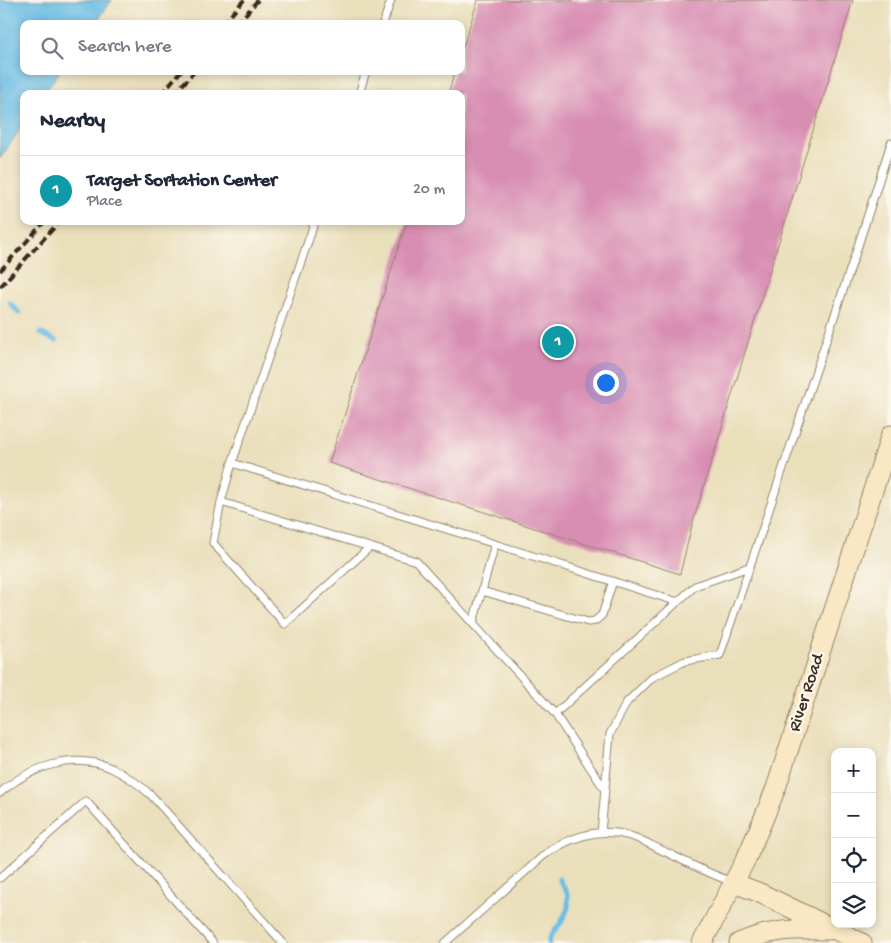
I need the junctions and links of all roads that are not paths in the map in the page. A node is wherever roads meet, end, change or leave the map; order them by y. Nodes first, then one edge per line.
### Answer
1 (391, 0) edge
2 (384, 20) edge
3 (365, 75) edge
4 (360, 90) edge
5 (891, 143) edge
6 (314, 225) edge
7 (891, 435) edge
8 (232, 463) junction
9 (221, 502) junction
10 (495, 544) junction
11 (370, 547) junction
12 (749, 567) junction
13 (613, 581) junction
14 (482, 590) junction
15 (678, 602) junction
16 (472, 623) junction
17 (555, 714) junction
18 (605, 790) junction
19 (0, 793) edge
20 (601, 833) junction
21 (0, 878) edge
22 (734, 883) junction
23 (833, 930) junction
24 (213, 943) edge
25 (283, 943) edge
26 (445, 943) edge
27 (702, 943) edge
28 (739, 943) edge
29 (860, 943) edge

1 - 2 lane
3 - 4 lane
5 - 12 lane
6 - 8 lane
7 - 22 main road, River Road
8 - 9 lane
8 - 10 lane
9 - 11 lane
9 - 11 lane
10 - 13 lane
10 - 14 lane
11 - 16 lane
12 - 15 lane
12 - 18 lane
13 - 14 lane
13 - 15 lane
14 - 16 lane
15 - 17 lane
16 - 17 lane
17 - 18 lane
18 - 20 lane
19 - 25 lane
20 - 22 lane
20 - 26 lane
21 - 24 lane
22 - 23 main road
22 - 27 main road, River Road
23 - 28 main road
23 - 29 main road

